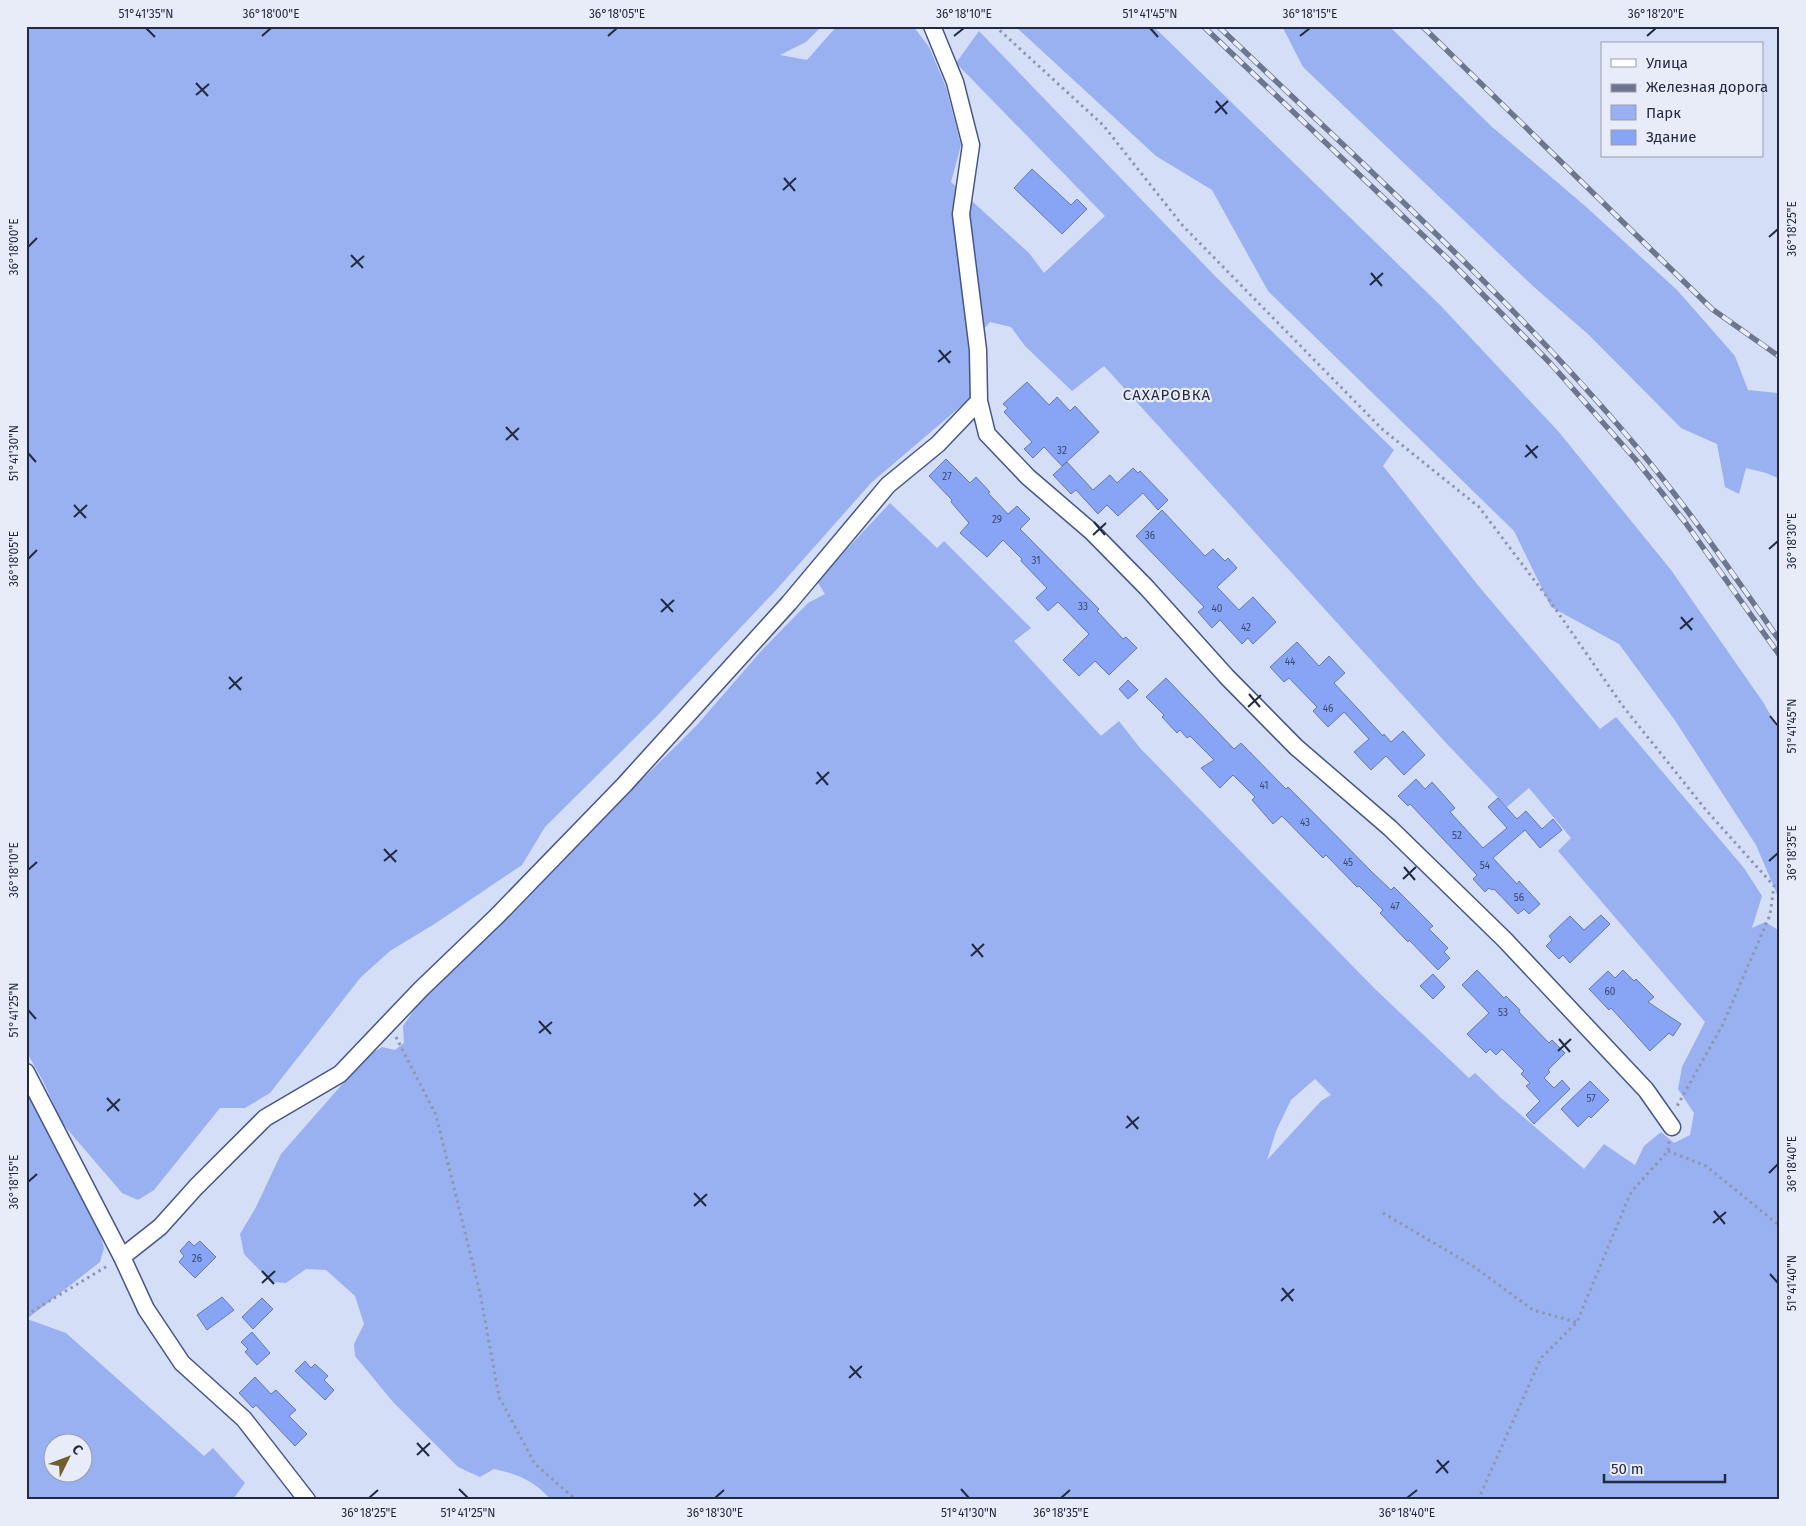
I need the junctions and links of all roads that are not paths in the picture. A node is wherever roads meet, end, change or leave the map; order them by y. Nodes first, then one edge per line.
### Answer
1 (932, 26) edge
2 (979, 401) junction
3 (26, 1072) edge
4 (1672, 1127) road end
5 (122, 1257) junction
6 (307, 1500) edge

1 - 2 street
2 - 4 street
2 - 5 street
3 - 5 street
5 - 6 street

